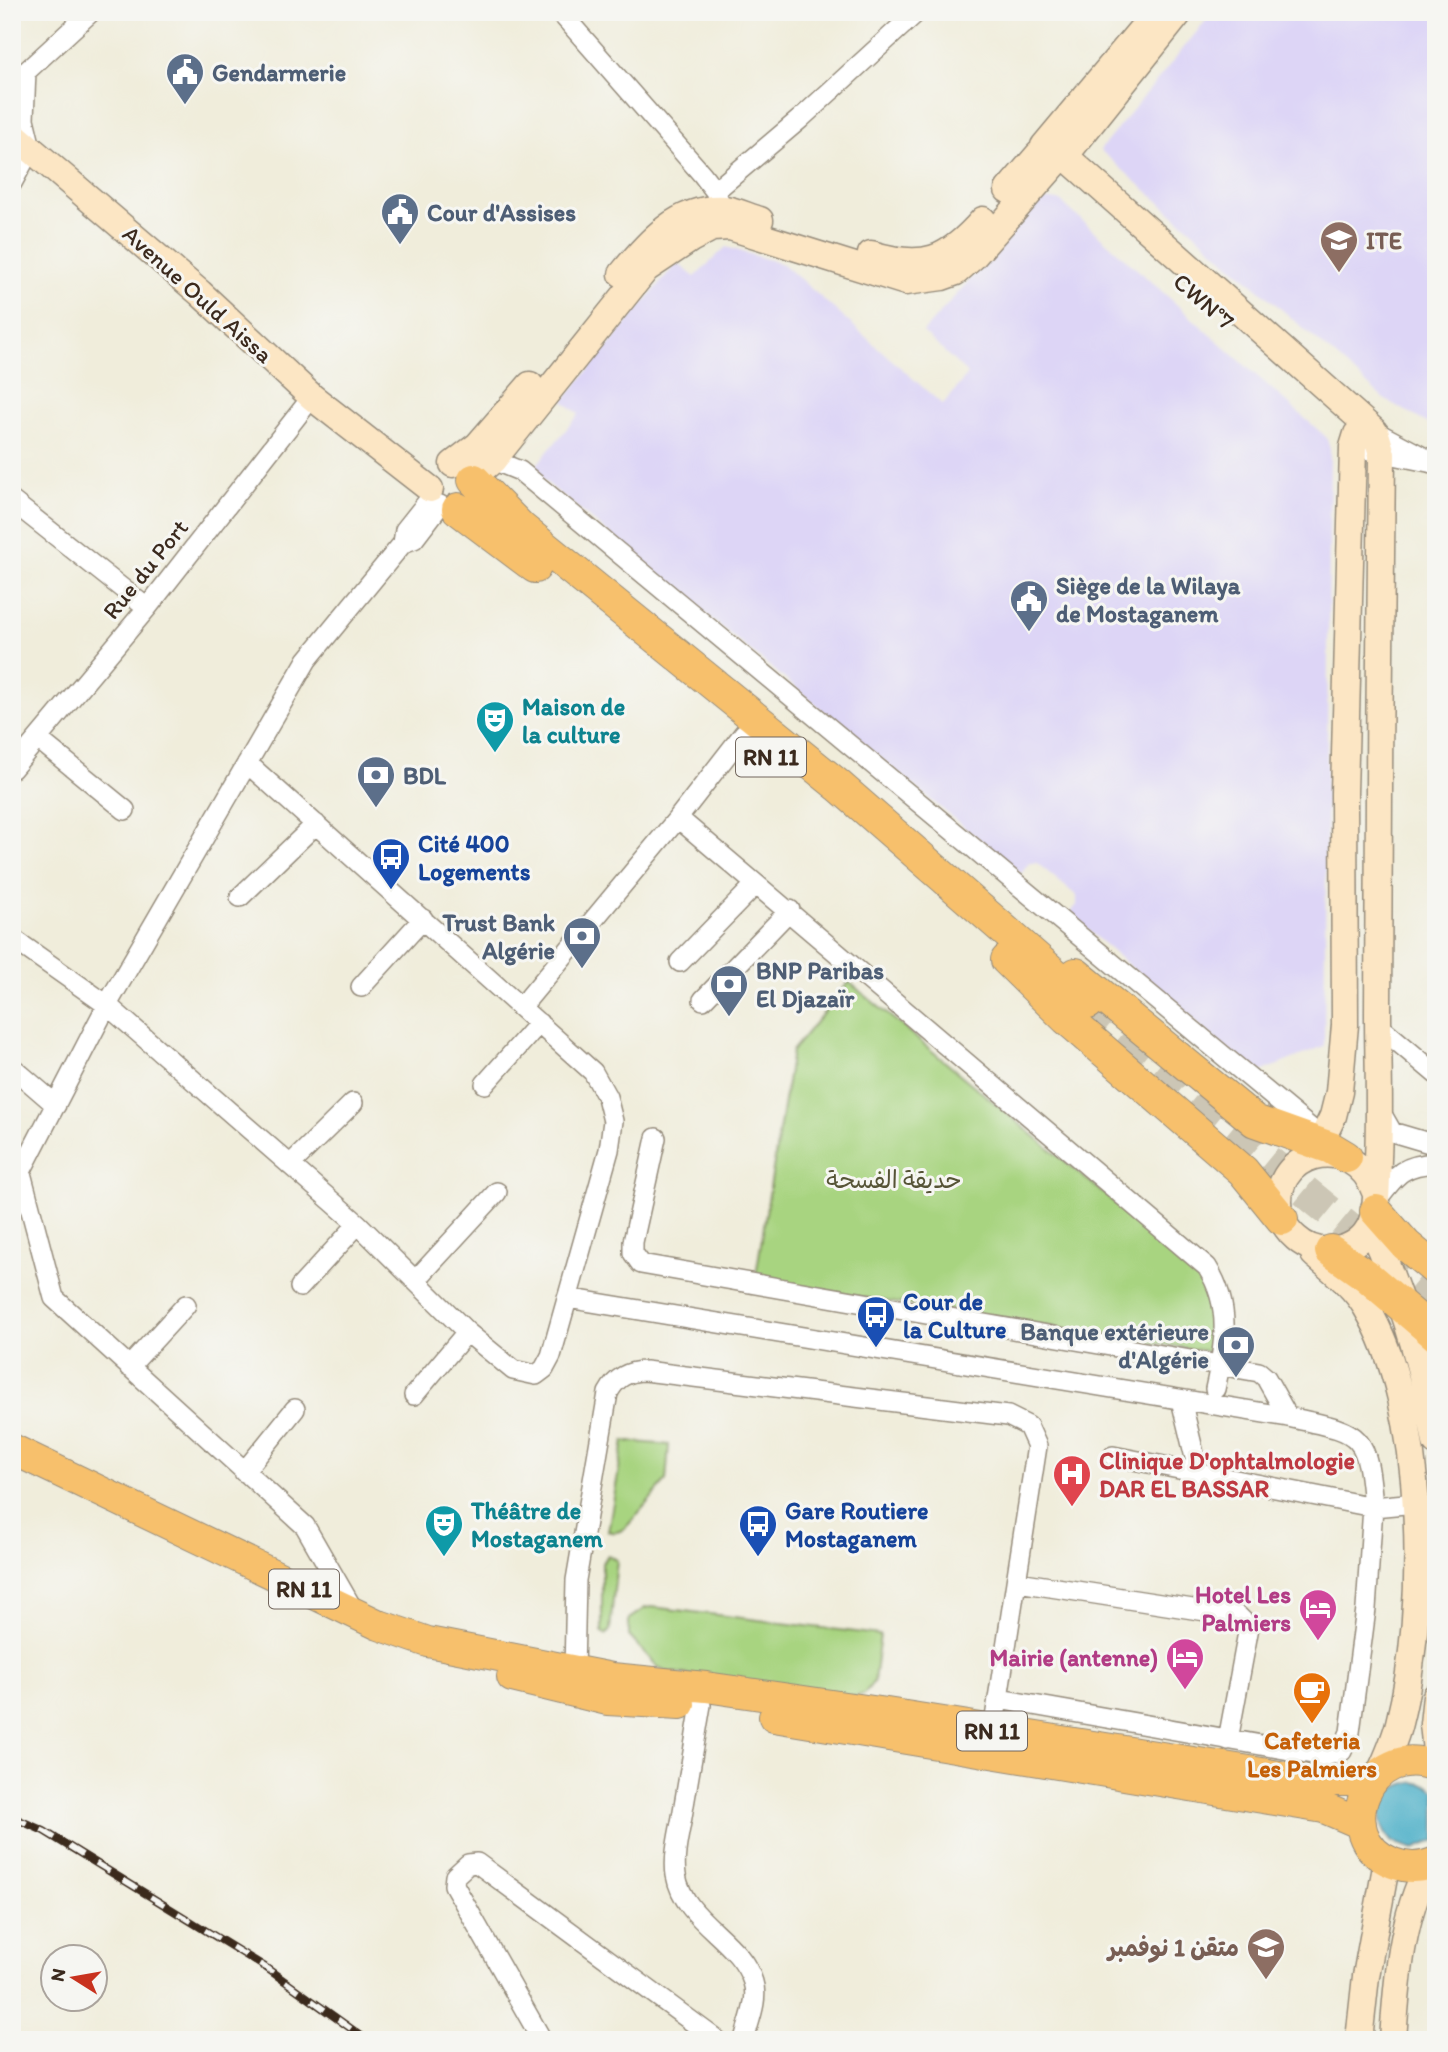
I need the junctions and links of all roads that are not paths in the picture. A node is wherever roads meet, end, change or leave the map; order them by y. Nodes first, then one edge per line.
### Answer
1 (91, 12) edge
2 (917, 12) edge
3 (1156, 12) edge
4 (1180, 12) edge
5 (565, 14) edge
6 (19, 78) edge
7 (22, 141) edge
8 (1052, 158) junction
9 (12, 183) edge
10 (723, 209) junction
11 (313, 397) junction
12 (1362, 441) junction
13 (1434, 464) edge
14 (455, 483) junction
15 (12, 501) edge
16 (147, 608) junction
17 (744, 733) junction
18 (38, 739) junction
19 (247, 763) junction
20 (12, 769) edge
21 (125, 810) dead end
22 (678, 818) junction
23 (316, 824) junction
24 (932, 881) junction
25 (756, 884) junction
26 (240, 897) dead end
27 (790, 910) junction
28 (424, 919) junction
29 (12, 938) edge
30 (680, 962) dead end
31 (361, 987) dead end
32 (703, 1000) dead end
33 (1085, 1005) tunnel mouth
34 (107, 1006) junction
35 (522, 1006) junction
36 (539, 1023) junction
37 (1378, 1025) junction
38 (12, 1067) edge
39 (1436, 1074) edge
40 (485, 1084) dead end
41 (353, 1103) dead end
42 (57, 1105) junction
43 (1380, 1111) junction
44 (656, 1138) dead end
45 (1436, 1145) edge
46 (1326, 1149) junction
47 (1436, 1163) edge
48 (290, 1165) junction
49 (17, 1181) edge
50 (497, 1192) dead end
51 (1374, 1208) junction
52 (358, 1224) junction
53 (1305, 1238) junction
54 (1436, 1270) edge
55 (416, 1280) junction
56 (300, 1287) dead end
57 (567, 1298) junction
58 (186, 1305) dead end
59 (1402, 1306) junction
60 (467, 1332) junction
61 (1436, 1335) edge
62 (1221, 1364) junction
63 (129, 1367) junction
64 (1215, 1389) dead end
65 (414, 1395) dead end
66 (1181, 1400) junction
67 (295, 1409) dead end
68 (1288, 1417) junction
69 (1436, 1442) edge
70 (12, 1449) edge
71 (1114, 1456) dead end
72 (12, 1464) edge
73 (1198, 1470) junction
74 (244, 1472) junction
75 (1416, 1503) junction
76 (1373, 1507) junction
77 (1018, 1582) junction
78 (355, 1613) junction
79 (574, 1672) junction
80 (1436, 1696) edge
81 (999, 1699) junction
82 (701, 1705) junction
83 (993, 1731) junction
84 (1228, 1740) junction
85 (1436, 1751) edge
86 (1436, 1767) edge
87 (1376, 1777) junction
88 (1361, 1824) junction
89 (1387, 1861) junction
90 (1432, 1863) edge
91 (541, 2040) edge
92 (717, 2040) edge
93 (744, 2040) edge
94 (1359, 2040) edge
95 (1393, 2040) edge

1 - 6 street
2 - 10 street
3 - 8 main road
4 - 8 main road
5 - 10 street
6 - 7 street
7 - 9 street
7 - 11 main road, Avenue Ould Aissa
8 - 10 main road
8 - 12 main road, CWN°7
10 - 14 main road
10 - 14 main road
11 - 14 main road, Avenue Ould Aissa
11 - 16 street, Rue du Port
12 - 13 street
12 - 37 main road
12 - 46 main road
14 - 17 highway, RN 11
14 - 19 street
14 - 24 highway, RN 11
14 - 46 street
15 - 16 street
16 - 18 street, Rue du Port
17 - 22 street
17 - 24 highway, RN 11
18 - 20 street, Rue du Port
18 - 21 street
19 - 23 street
19 - 34 street
22 - 25 street
22 - 35 street
23 - 26 street
23 - 28 street
24 - 33 highway, RN 11
24 - 46 highway
24 - 53 highway
25 - 27 street
25 - 30 street
27 - 32 street
27 - 62 street
28 - 31 street
28 - 35 street
29 - 34 street
34 - 42 street
34 - 48 street
35 - 36 street
36 - 40 street
36 - 57 street
37 - 39 street
37 - 43 main road
38 - 42 street
41 - 48 street
42 - 49 street
43 - 45 street
43 - 51 main road
44 - 62 street
46 - 51 main road
46 - 53 main road
47 - 51 street
48 - 52 street
49 - 63 street
50 - 55 street
51 - 53 main road
51 - 54 highway
51 - 59 main road
52 - 55 street
52 - 56 street
53 - 59 highway
53 - 75 main road
55 - 60 street
57 - 60 street
57 - 66 street
58 - 63 street
59 - 61 highway
59 - 69 main road
60 - 65 street
62 - 64 street
62 - 68 street
63 - 74 street
66 - 68 street
66 - 73 street
67 - 74 street
68 - 76 street
70 - 78 main road, RN 11
71 - 73 street
72 - 82 main road, RN 11
73 - 76 street
74 - 78 street
75 - 76 street
75 - 87 main road
76 - 84 street
77 - 79 street
77 - 81 street
77 - 84 street
78 - 79 main road, RN 11
79 - 83 main road, RN 11
80 - 85 main road
81 - 83 street
81 - 84 street
82 - 88 main road, RN 11
82 - 93 street
83 - 87 main road, RN 11
86 - 87 main road
87 - 88 main road
88 - 89 main road
89 - 90 main road
89 - 94 main road
90 - 95 main road
91 - 92 street

